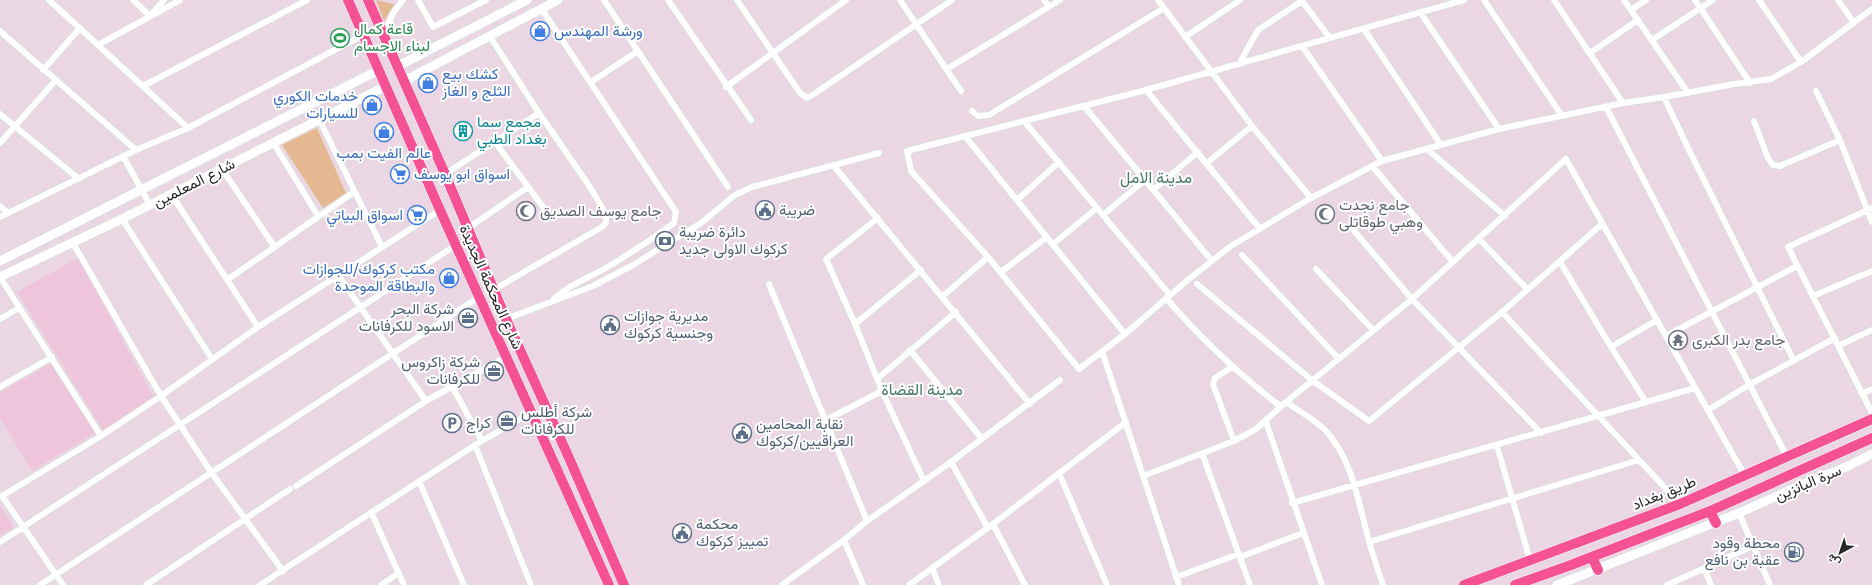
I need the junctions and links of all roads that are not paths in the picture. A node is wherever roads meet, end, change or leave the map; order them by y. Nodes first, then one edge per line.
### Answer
1 (50, 0) edge
2 (133, 0) edge
3 (164, 0) edge
4 (180, 0) edge
5 (307, 0) edge
6 (348, 0) edge
7 (370, 0) edge
8 (403, 0) edge
9 (418, 0) edge
10 (486, 0) edge
11 (527, 0) edge
12 (558, 0) edge
13 (604, 0) edge
14 (668, 0) edge
15 (846, 0) edge
16 (900, 0) edge
17 (952, 0) edge
18 (1044, 0) edge
19 (1060, 0) edge
20 (1158, 0) edge
21 (1240, 0) edge
22 (1464, 0) edge
23 (1484, 0) edge
24 (1554, 0) edge
25 (1624, 0) edge
26 (1646, 0) edge
27 (1695, 0) edge
28 (1713, 0) edge
29 (1759, 0) edge
30 (1838, 0) edge
31 (740, 1) edge
32 (1049, 7) junction
33 (542, 8) junction
34 (1164, 8) junction
35 (1700, 8) junction
36 (1631, 10) junction
37 (1872, 10) edge
38 (1420, 12) junction
39 (150, 16) junction
40 (1638, 20) junction
41 (1854, 23) junction
42 (916, 24) junction
43 (80, 28) junction
44 (1364, 28) junction
45 (0, 31) edge
46 (363, 35) junction
47 (384, 35) junction
48 (489, 35) junction
49 (1185, 37) junction
50 (1330, 38) junction
51 (1652, 40) junction
52 (98, 45) junction
53 (1302, 46) junction
54 (638, 51) junction
55 (772, 52) junction
56 (1590, 54) junction
57 (1801, 62) junction
58 (1239, 64) junction
59 (398, 66) junction
60 (947, 69) junction
61 (43, 70) junction
62 (379, 70) junction
63 (1211, 72) junction
64 (55, 81) junction
65 (404, 81) junction
66 (592, 82) junction
67 (1750, 83) junction
68 (143, 86) junction
69 (386, 86) junction
70 (726, 87) junction
71 (1146, 90) junction
72 (1816, 91) dead end
73 (961, 92) dead end
74 (1688, 92) junction
75 (1664, 97) junction
76 (1623, 103) junction
77 (1084, 106) junction
78 (1606, 107) junction
79 (972, 110) dead end
80 (539, 113) junction
81 (0, 114) edge
82 (1562, 116) junction
83 (750, 120) dead end
84 (320, 121) junction
85 (1024, 121) junction
86 (1754, 121) dead end
87 (13, 126) junction
88 (1252, 126) junction
89 (188, 128) junction
90 (1499, 129) junction
91 (965, 136) junction
92 (1840, 140) junction
93 (495, 142) junction
94 (0, 143) edge
95 (274, 144) junction
96 (1441, 145) junction
97 (1427, 149) junction
98 (136, 150) junction
99 (1198, 152) junction
100 (879, 153) dead end
101 (123, 156) junction
102 (1382, 160) junction
103 (1059, 162) junction
104 (1206, 163) junction
105 (834, 166) junction
106 (1372, 166) junction
107 (222, 169) junction
108 (445, 174) junction
109 (79, 179) junction
110 (1146, 179) junction
111 (528, 187) junction
112 (728, 188) dead end
113 (1154, 189) junction
114 (142, 190) junction
115 (354, 192) junction
116 (172, 194) junction
117 (1311, 198) junction
118 (1016, 200) junction
119 (0, 206) edge
120 (150, 206) junction
121 (1097, 208) junction
122 (1869, 209) edge
123 (440, 210) junction
124 (546, 211) dead end
125 (8, 213) junction
126 (1103, 215) junction
127 (318, 216) junction
128 (1505, 216) junction
129 (0, 217) edge
130 (878, 218) junction
131 (122, 219) junction
132 (1872, 222) edge
133 (1602, 224) junction
134 (1350, 226) dead end
135 (468, 228) junction
136 (1260, 229) junction
137 (1047, 237) junction
138 (1479, 239) junction
139 (74, 243) junction
140 (1053, 244) junction
141 (456, 245) junction
142 (274, 246) junction
143 (382, 247) junction
144 (1242, 255) dead end
145 (988, 257) junction
146 (0, 261) edge
147 (1212, 261) junction
148 (1453, 262) junction
149 (1560, 262) junction
150 (1797, 266) junction
151 (1316, 269) dead end
152 (921, 270) junction
153 (1872, 271) edge
154 (1001, 272) junction
155 (338, 275) junction
156 (0, 277) edge
157 (227, 280) junction
158 (769, 284) dead end
159 (1197, 284) dead end
160 (1757, 287) junction
161 (1527, 289) junction
162 (493, 290) junction
163 (943, 296) junction
164 (1813, 296) junction
165 (479, 297) junction
166 (1168, 297) junction
167 (1412, 299) junction
168 (551, 302) junction
169 (360, 307) junction
170 (19, 308) junction
171 (956, 312) junction
172 (1502, 312) junction
173 (1711, 312) junction
174 (506, 319) junction
175 (0, 320) edge
176 (1657, 320) junction
177 (855, 324) junction
178 (258, 327) junction
179 (1373, 330) junction
180 (1872, 330) edge
181 (1125, 334) junction
182 (1666, 336) junction
183 (1835, 338) junction
184 (1838, 346) junction
185 (1460, 347) junction
186 (1611, 347) junction
187 (910, 350) junction
188 (1102, 351) junction
189 (393, 354) junction
190 (52, 357) junction
191 (506, 357) junction
192 (212, 359) junction
193 (1340, 359) junction
194 (1794, 360) junction
195 (1232, 367) junction
196 (877, 379) junction
197 (1060, 380) dead end
198 (1313, 381) junction
199 (1749, 385) junction
200 (452, 386) junction
201 (0, 387) edge
202 (1695, 388) junction
203 (1872, 389) edge
204 (882, 391) junction
205 (1862, 394) junction
206 (161, 396) junction
207 (426, 401) junction
208 (1286, 402) junction
209 (1646, 402) junction
210 (1030, 404) junction
211 (1281, 407) junction
212 (1708, 410) junction
213 (532, 412) junction
214 (1872, 413) edge
215 (1598, 415) junction
216 (826, 420) junction
217 (1872, 420) edge
218 (1126, 422) junction
219 (1266, 422) junction
220 (180, 425) junction
221 (1541, 433) junction
222 (101, 436) junction
223 (1872, 438) edge
224 (982, 439) junction
225 (482, 441) junction
226 (1234, 441) junction
227 (475, 445) junction
228 (1497, 446) junction
229 (1202, 453) junction
230 (1872, 454) edge
231 (1787, 457) junction
232 (1639, 460) junction
233 (951, 462) junction
234 (211, 472) junction
235 (1059, 473) junction
236 (1143, 476) junction
237 (1745, 476) junction
238 (419, 481) junction
239 (924, 481) junction
240 (1355, 485) junction
241 (296, 486) dead end
242 (290, 489) dead end
243 (1512, 500) junction
244 (1292, 503) junction
245 (1680, 504) junction
246 (1710, 510) junction
247 (371, 512) junction
248 (1742, 512) junction
249 (244, 518) junction
250 (867, 521) junction
251 (1716, 523) junction
252 (993, 524) junction
253 (22, 526) junction
254 (988, 528) junction
255 (1303, 533) junction
256 (844, 540) junction
257 (0, 542) edge
258 (1369, 542) junction
259 (1753, 546) junction
260 (1547, 553) junction
261 (1240, 556) junction
262 (1592, 557) junction
263 (1530, 560) junction
264 (932, 568) junction
265 (1704, 568) junction
266 (1598, 570) junction
267 (282, 571) junction
268 (1552, 572) junction
269 (399, 573) junction
270 (56, 574) junction
271 (1176, 576) junction
272 (791, 578) junction
273 (1577, 581) edge
274 (40, 585) edge
275 (63, 585) edge
276 (146, 585) edge
277 (260, 585) edge
278 (381, 585) edge
279 (404, 585) edge
280 (464, 585) edge
281 (531, 585) edge
282 (609, 585) edge
283 (624, 585) edge
284 (782, 585) edge
285 (794, 585) edge
286 (863, 585) edge
287 (909, 585) edge
288 (939, 585) edge
289 (1025, 585) edge
290 (1107, 585) edge
291 (1179, 585) edge
292 (1250, 585) edge
293 (1322, 585) edge
294 (1383, 585) edge
295 (1464, 585) edge
296 (1515, 585) edge
297 (1557, 585) edge
298 (1666, 585) edge
299 (1711, 585) edge
300 (1770, 585) edge

1 - 43 street
2 - 39 street
3 - 39 street
4 - 39 street
5 - 68 street
6 - 46 main road, شارع المحكمة الجديدة
7 - 47 main road, شارع المحكمة الجديدة
8 - 47 street
9 - 10 street
11 - 59 street
12 - 33 street
13 - 54 street
14 - 70 street
15 - 55 street
16 - 42 street
17 - 42 street
18 - 32 street
19 - 32 street
20 - 34 street
21 - 49 street
22 - 38 street
23 - 82 street
24 - 56 street
25 - 36 street
26 - 36 street
27 - 35 street
28 - 35 street
29 - 57 street
30 - 41 street
31 - 55 street
32 - 60 street
33 - 48 street
33 - 66 street
34 - 49 street
34 - 79 street
35 - 51 street
35 - 67 street
36 - 40 street
37 - 41 street
38 - 44 street
38 - 90 street
39 - 52 street
40 - 51 street
40 - 56 street
41 - 57 street
42 - 55 street
42 - 60 street
43 - 52 street
43 - 61 street
44 - 50 street
44 - 96 street
45 - 61 street
46 - 62 main road, شارع المحكمة الجديدة
46 - 89 street
47 - 59 main road, شارع المحكمة الجديدة
48 - 65 street
48 - 80 street
49 - 63 street
50 - 53 street
50 - 58 street
51 - 74 street
52 - 68 street
53 - 58 street
53 - 102 street
54 - 66 street
54 - 112 street
55 - 70 street
56 - 76 street
57 - 67 street
58 - 63 street
59 - 65 main road, شارع المحكمة الجديدة
60 - 73 street
61 - 64 street
62 - 69 main road, شارع المحكمة الجديدة
62 - 114 street, شارع المعلمين
63 - 71 street
63 - 88 street
64 - 87 street
64 - 98 street
65 - 108 main road, شارع المحكمة الجديدة
66 - 168 street
67 - 74 street
68 - 89 street
69 - 84 street, شارع المعلمين
69 - 123 main road, شارع المحكمة الجديدة
70 - 83 street
71 - 77 street
71 - 99 street
72 - 92 street
74 - 75 street
75 - 76 street
75 - 160 street
76 - 78 street
77 - 85 street
77 - 110 street
78 - 82 street
78 - 173 street
80 - 93 street
80 - 162 street
81 - 87 street
82 - 90 street
84 - 95 street, شارع المعلمين
84 - 115 street
85 - 91 street
85 - 103 street
86 - 92 street
87 - 94 street
87 - 109 street
88 - 104 street
88 - 117 street
89 - 98 street
90 - 96 street
91 - 118 street
91 - 145 street
92 - 122 street
93 - 108 street
93 - 111 street
95 - 107 street, شارع المعلمين
95 - 127 street
96 - 97 street
97 - 102 street
97 - 128 street
98 - 101 street
99 - 104 street
99 - 113 street
100 - 105 street
101 - 109 street
101 - 114 street
102 - 106 street
103 - 118 street
103 - 121 street
104 - 136 street
105 - 130 street
105 - 168 street
106 - 117 street
106 - 148 street
107 - 116 street, شارع المعلمين
107 - 142 street
108 - 135 main road, شارع المحكمة الجديدة
109 - 125 street
110 - 113 street
110 - 126 street
111 - 124 street
111 - 135 street
113 - 147 street
114 - 120 street
114 - 146 street, شارع المعلمين
115 - 127 street
115 - 143 street
116 - 120 street, شارع المعلمين
116 - 157 street
117 - 136 street
118 - 137 street
119 - 125 street
120 - 131 street, شارع المعلمين
121 - 126 street
121 - 140 street
122 - 132 street
122 - 150 street
123 - 141 main road, شارع المحكمة الجديدة
123 - 143 street
125 - 129 street
126 - 166 street
127 - 142 street
128 - 133 street
128 - 138 street
130 - 152 street
130 - 177 street
131 - 139 street, شارع المعلمين
131 - 192 street
133 - 149 street
133 - 176 street
134 - 167 street
135 - 162 main road, شارع المحكمة الجديدة
136 - 147 street
137 - 140 street
137 - 154 street
138 - 148 street
138 - 161 street
139 - 156 street, شارع المعلمين
139 - 206 street
140 - 181 street
141 - 165 main road, شارع المحكمة الجديدة
141 - 169 street
142 - 157 street
143 - 155 street
144 - 193 street
145 - 154 street
145 - 163 street
147 - 166 street
148 - 167 street
149 - 161 street
149 - 186 street
150 - 160 street
150 - 164 street
151 - 179 street
152 - 163 street
152 - 177 street
153 - 164 street
154 - 188 street
155 - 169 street
155 - 178 street
156 - 170 street
157 - 178 street
158 - 216 street
159 - 198 street
160 - 173 street
160 - 194 street
161 - 172 street
162 - 174 main road, شارع المحكمة الجديدة
163 - 171 street
164 - 183 street
165 - 189 street
165 - 191 main road, شارع المحكمة الجديدة
166 - 181 street
166 - 195 street
167 - 179 street
167 - 185 street
168 - 174 street
169 - 189 street
169 - 220 street
170 - 175 street
170 - 190 street
171 - 187 street
171 - 210 street
172 - 185 street
172 - 215 street
173 - 182 street
173 - 199 street
174 - 283 main road, شارع المحكمة الجديدة
176 - 182 street
176 - 186 street
177 - 196 street
178 - 192 street
179 - 193 street
180 - 184 street
181 - 188 street
182 - 202 street
183 - 184 street
183 - 194 street
184 - 205 street
185 - 198 street
185 - 221 street
186 - 209 street
187 - 196 street
187 - 224 street
188 - 218 street
189 - 207 street
189 - 234 street
190 - 201 street
190 - 222 street
191 - 200 street
191 - 213 main road, شارع المحكمة الجديدة
192 - 206 street
193 - 198 street
194 - 199 street
195 - 211 street
195 - 226 street
196 - 204 street
197 - 210 street
198 - 208 street
199 - 212 street
199 - 231 street
200 - 207 street
200 - 225 street
202 - 209 street
202 - 212 street
203 - 205 street
204 - 216 street
204 - 239 street
205 - 214 street
206 - 220 street
206 - 222 street
207 - 241 street
208 - 211 street
208 - 240 street
209 - 215 street
210 - 224 street
211 - 219 street
212 - 237 street
213 - 225 street
213 - 282 main road, شارع المحكمة الجديدة
215 - 221 street
215 - 232 street
216 - 250 street
217 - 231 main road, طريق بغداد
218 - 235 street
218 - 236 street
219 - 226 street
219 - 244 street
220 - 234 street
220 - 253 street
221 - 228 street
222 - 253 street
223 - 246 main road
224 - 233 street
225 - 227 street
226 - 229 street
227 - 238 street
227 - 281 street
228 - 240 street
228 - 243 street
229 - 236 street
229 - 261 street
230 - 248 street, سرة البانزين
231 - 237 main road, طريق بغداد
232 - 243 street
232 - 245 street
233 - 239 street
233 - 254 street
234 - 249 street
234 - 270 street
235 - 252 street
235 - 290 street
236 - 271 street
237 - 245 main road, طريق بغداد
238 - 247 street
238 - 280 street
239 - 250 street
240 - 244 street
240 - 258 street
242 - 249 street
243 - 258 street
243 - 263 street
244 - 255 street
245 - 260 main road, طريق بغداد
246 - 251 main road
246 - 262 main road
247 - 267 street
247 - 269 street
248 - 251 street, سرة البانزين
248 - 259 street
249 - 267 street
249 - 276 street
250 - 256 street
251 - 266 street, سرة البانزين
252 - 254 street
252 - 289 street
253 - 257 street
253 - 270 street
254 - 264 street
255 - 261 street
255 - 293 street
256 - 272 street
256 - 286 street
258 - 294 street
259 - 265 street
259 - 300 street
260 - 263 main road, طريق بغداد
260 - 268 main road
261 - 271 street
261 - 292 street
262 - 266 main road
262 - 268 main road
263 - 295 main road, طريق بغداد
264 - 287 street
264 - 288 street
265 - 298 street
265 - 299 street
266 - 273 street, سرة البانزين
267 - 277 street
268 - 296 main road
269 - 278 street
269 - 279 street
270 - 274 street
270 - 275 street
271 - 291 street
272 - 284 street
272 - 285 street
273 - 297 street, سرة البانزين

